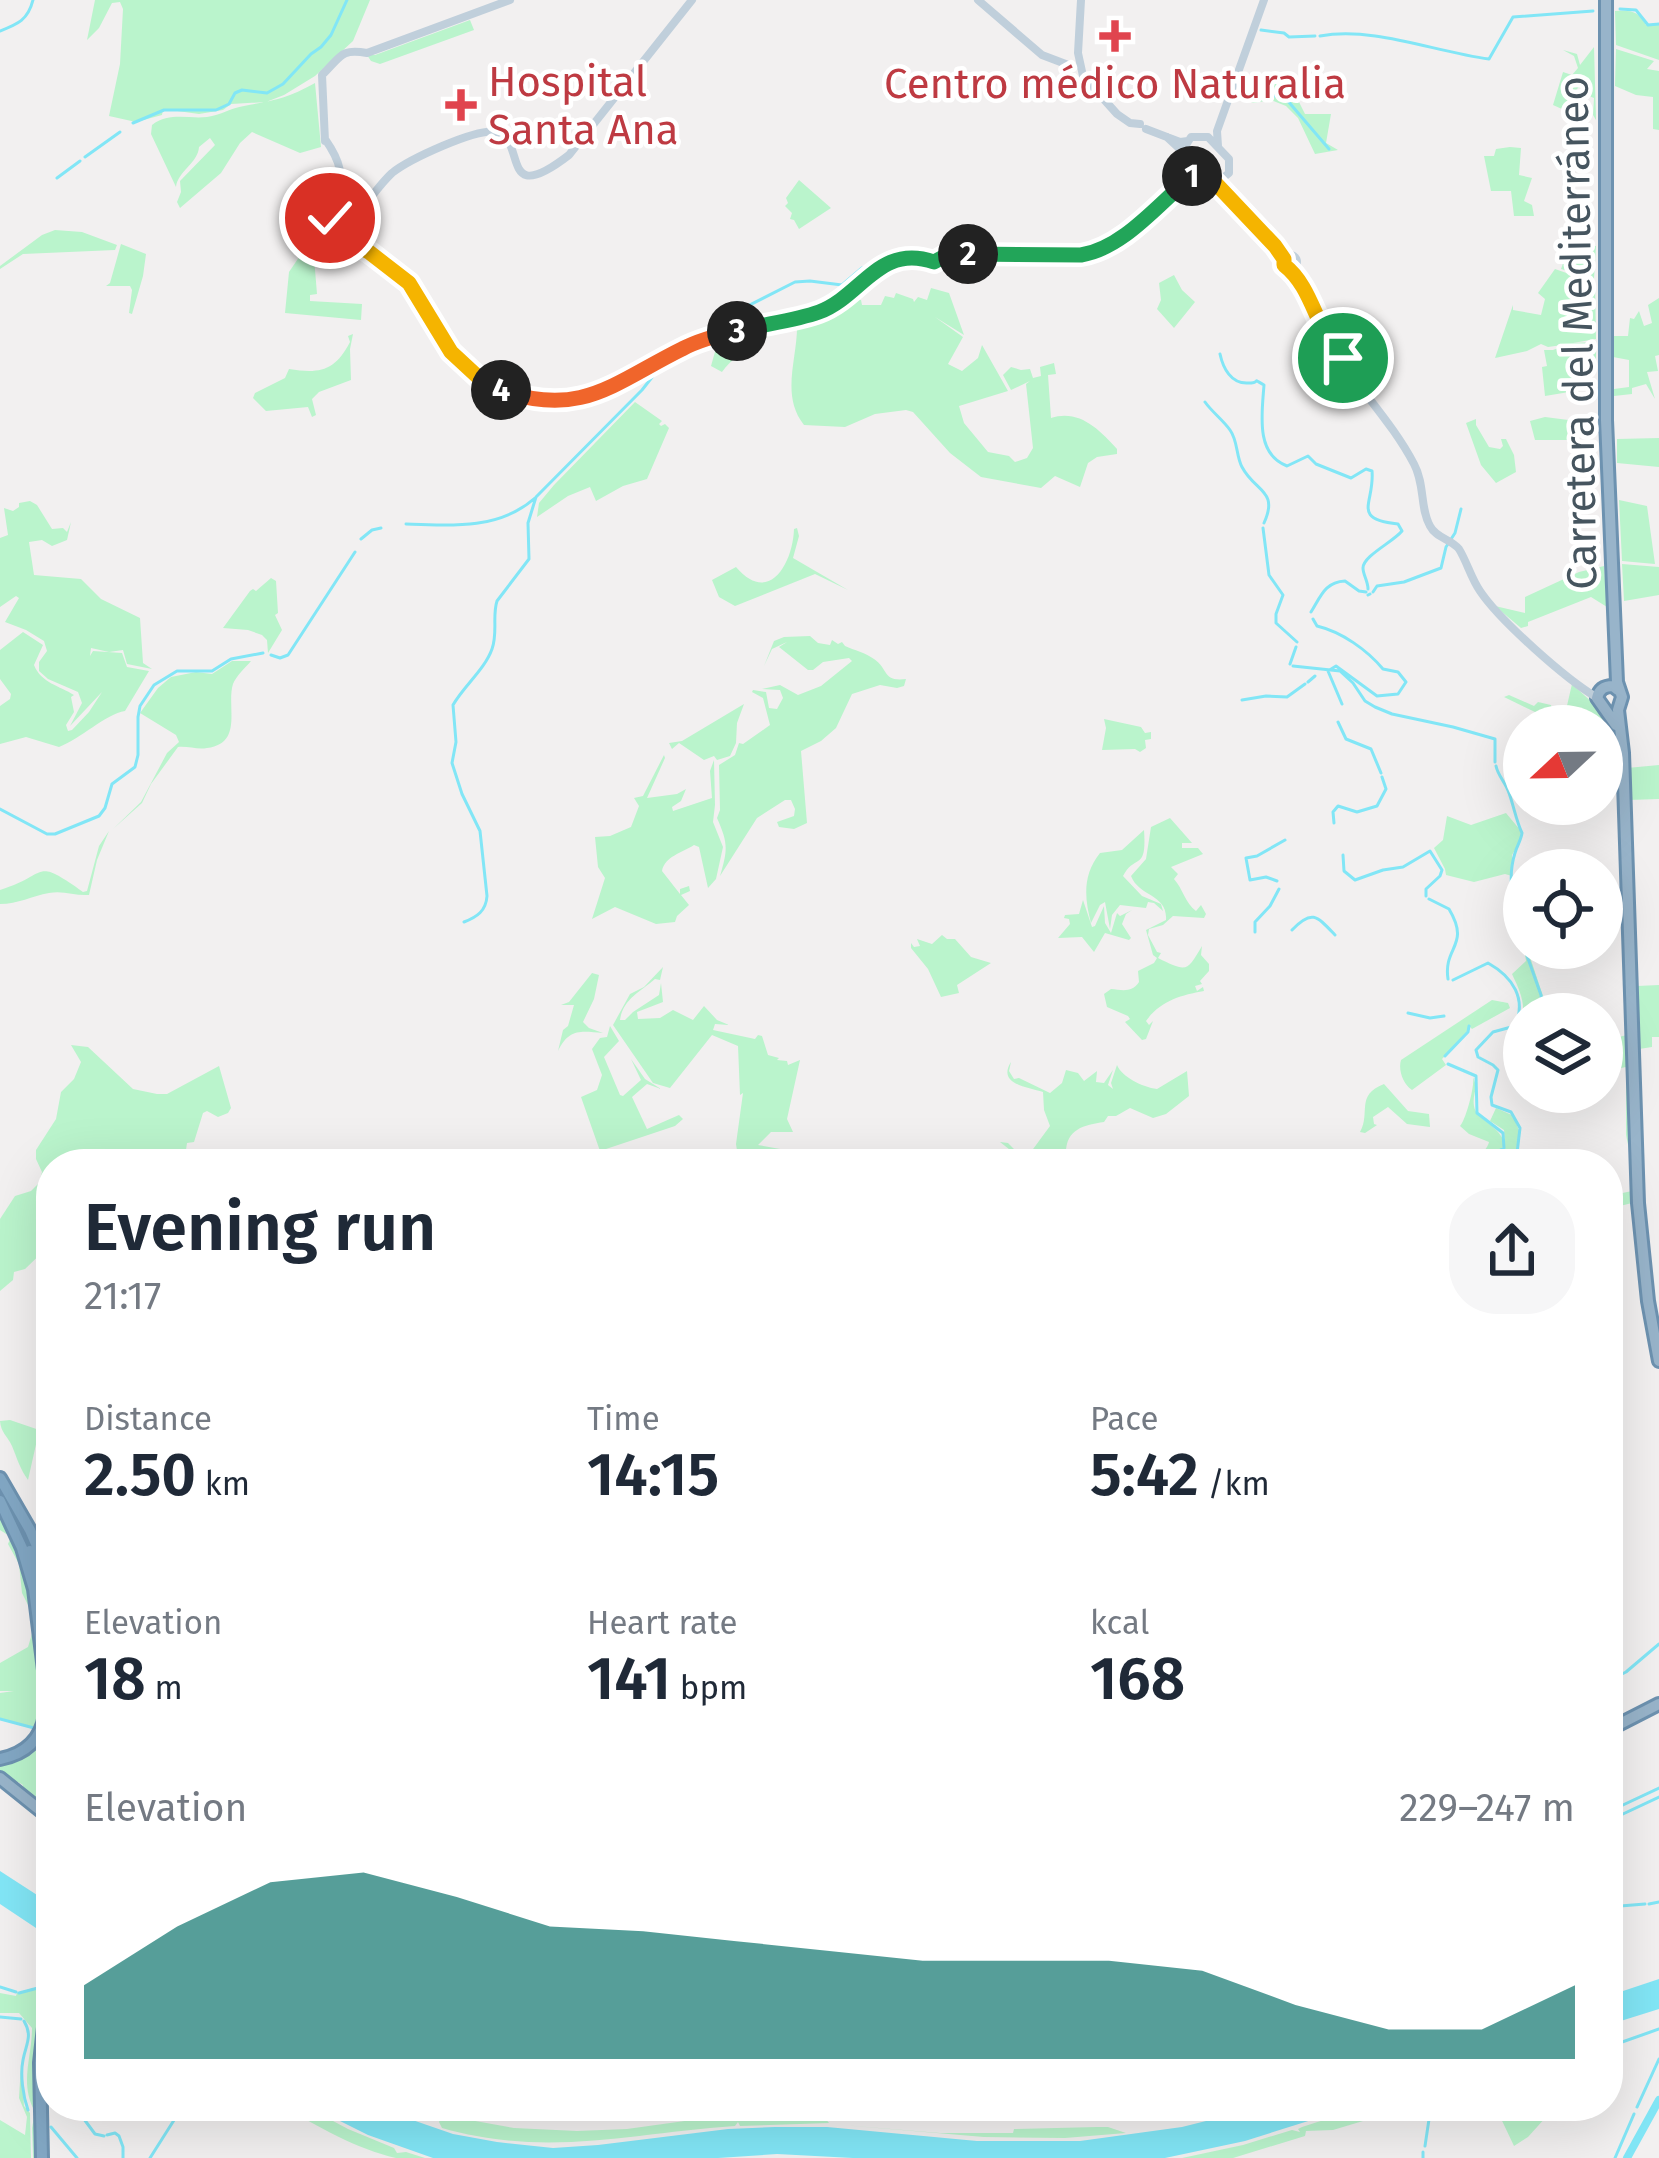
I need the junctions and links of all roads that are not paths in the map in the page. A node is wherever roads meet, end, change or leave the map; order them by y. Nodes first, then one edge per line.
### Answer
1 (510, 0) edge
2 (692, 0) edge
3 (979, 0) edge
4 (1082, 0) edge
5 (1262, 0) edge
6 (1604, 4) edge
7 (1077, 64) junction
8 (1202, 135) junction
9 (1167, 137) junction
10 (1188, 141) junction
11 (1218, 148) junction
12 (1188, 155) junction
13 (1204, 171) junction
14 (1227, 176) junction
15 (1214, 179) junction
16 (1232, 199) junction
17 (347, 218) junction
18 (338, 235) junction
19 (369, 252) junction
20 (1076, 255) junction
21 (1606, 691) junction
22 (1601, 705) edge
23 (1616, 705) edge
24 (1623, 785) edge
25 (1659, 1361) edge
26 (0, 1478) edge
27 (0, 1498) edge
28 (36, 1544) edge
29 (36, 1568) edge
30 (36, 1609) edge
31 (1659, 1701) edge
32 (1623, 1719) edge
33 (36, 1739) edge
34 (0, 1759) edge
35 (0, 1778) edge
36 (36, 1807) edge
37 (43, 2121) edge
38 (46, 2121) edge
39 (45, 2158) edge

1 - 17 main road
2 - 17 main road
3 - 7 main road
4 - 7 main road
5 - 8 main road
5 - 11 main road
6 - 21 highway, Carretera del Mediterráneo
7 - 9 main road
8 - 10 main road
8 - 11 main road
9 - 10 main road
9 - 12 main road
10 - 12 main road
11 - 14 main road
12 - 13 main road
12 - 20 main road
13 - 15 main road
13 - 20 main road
14 - 15 main road
14 - 16 main road
15 - 16 main road
16 - 21 main road
17 - 18 main road
17 - 18 main road
17 - 19 main road
18 - 19 main road
19 - 20 main road
21 - 22 highway
21 - 23 highway
24 - 25 highway
26 - 28 highway
27 - 29 highway
27 - 30 highway
31 - 32 highway
33 - 34 highway
35 - 36 highway
37 - 39 highway
38 - 39 highway

